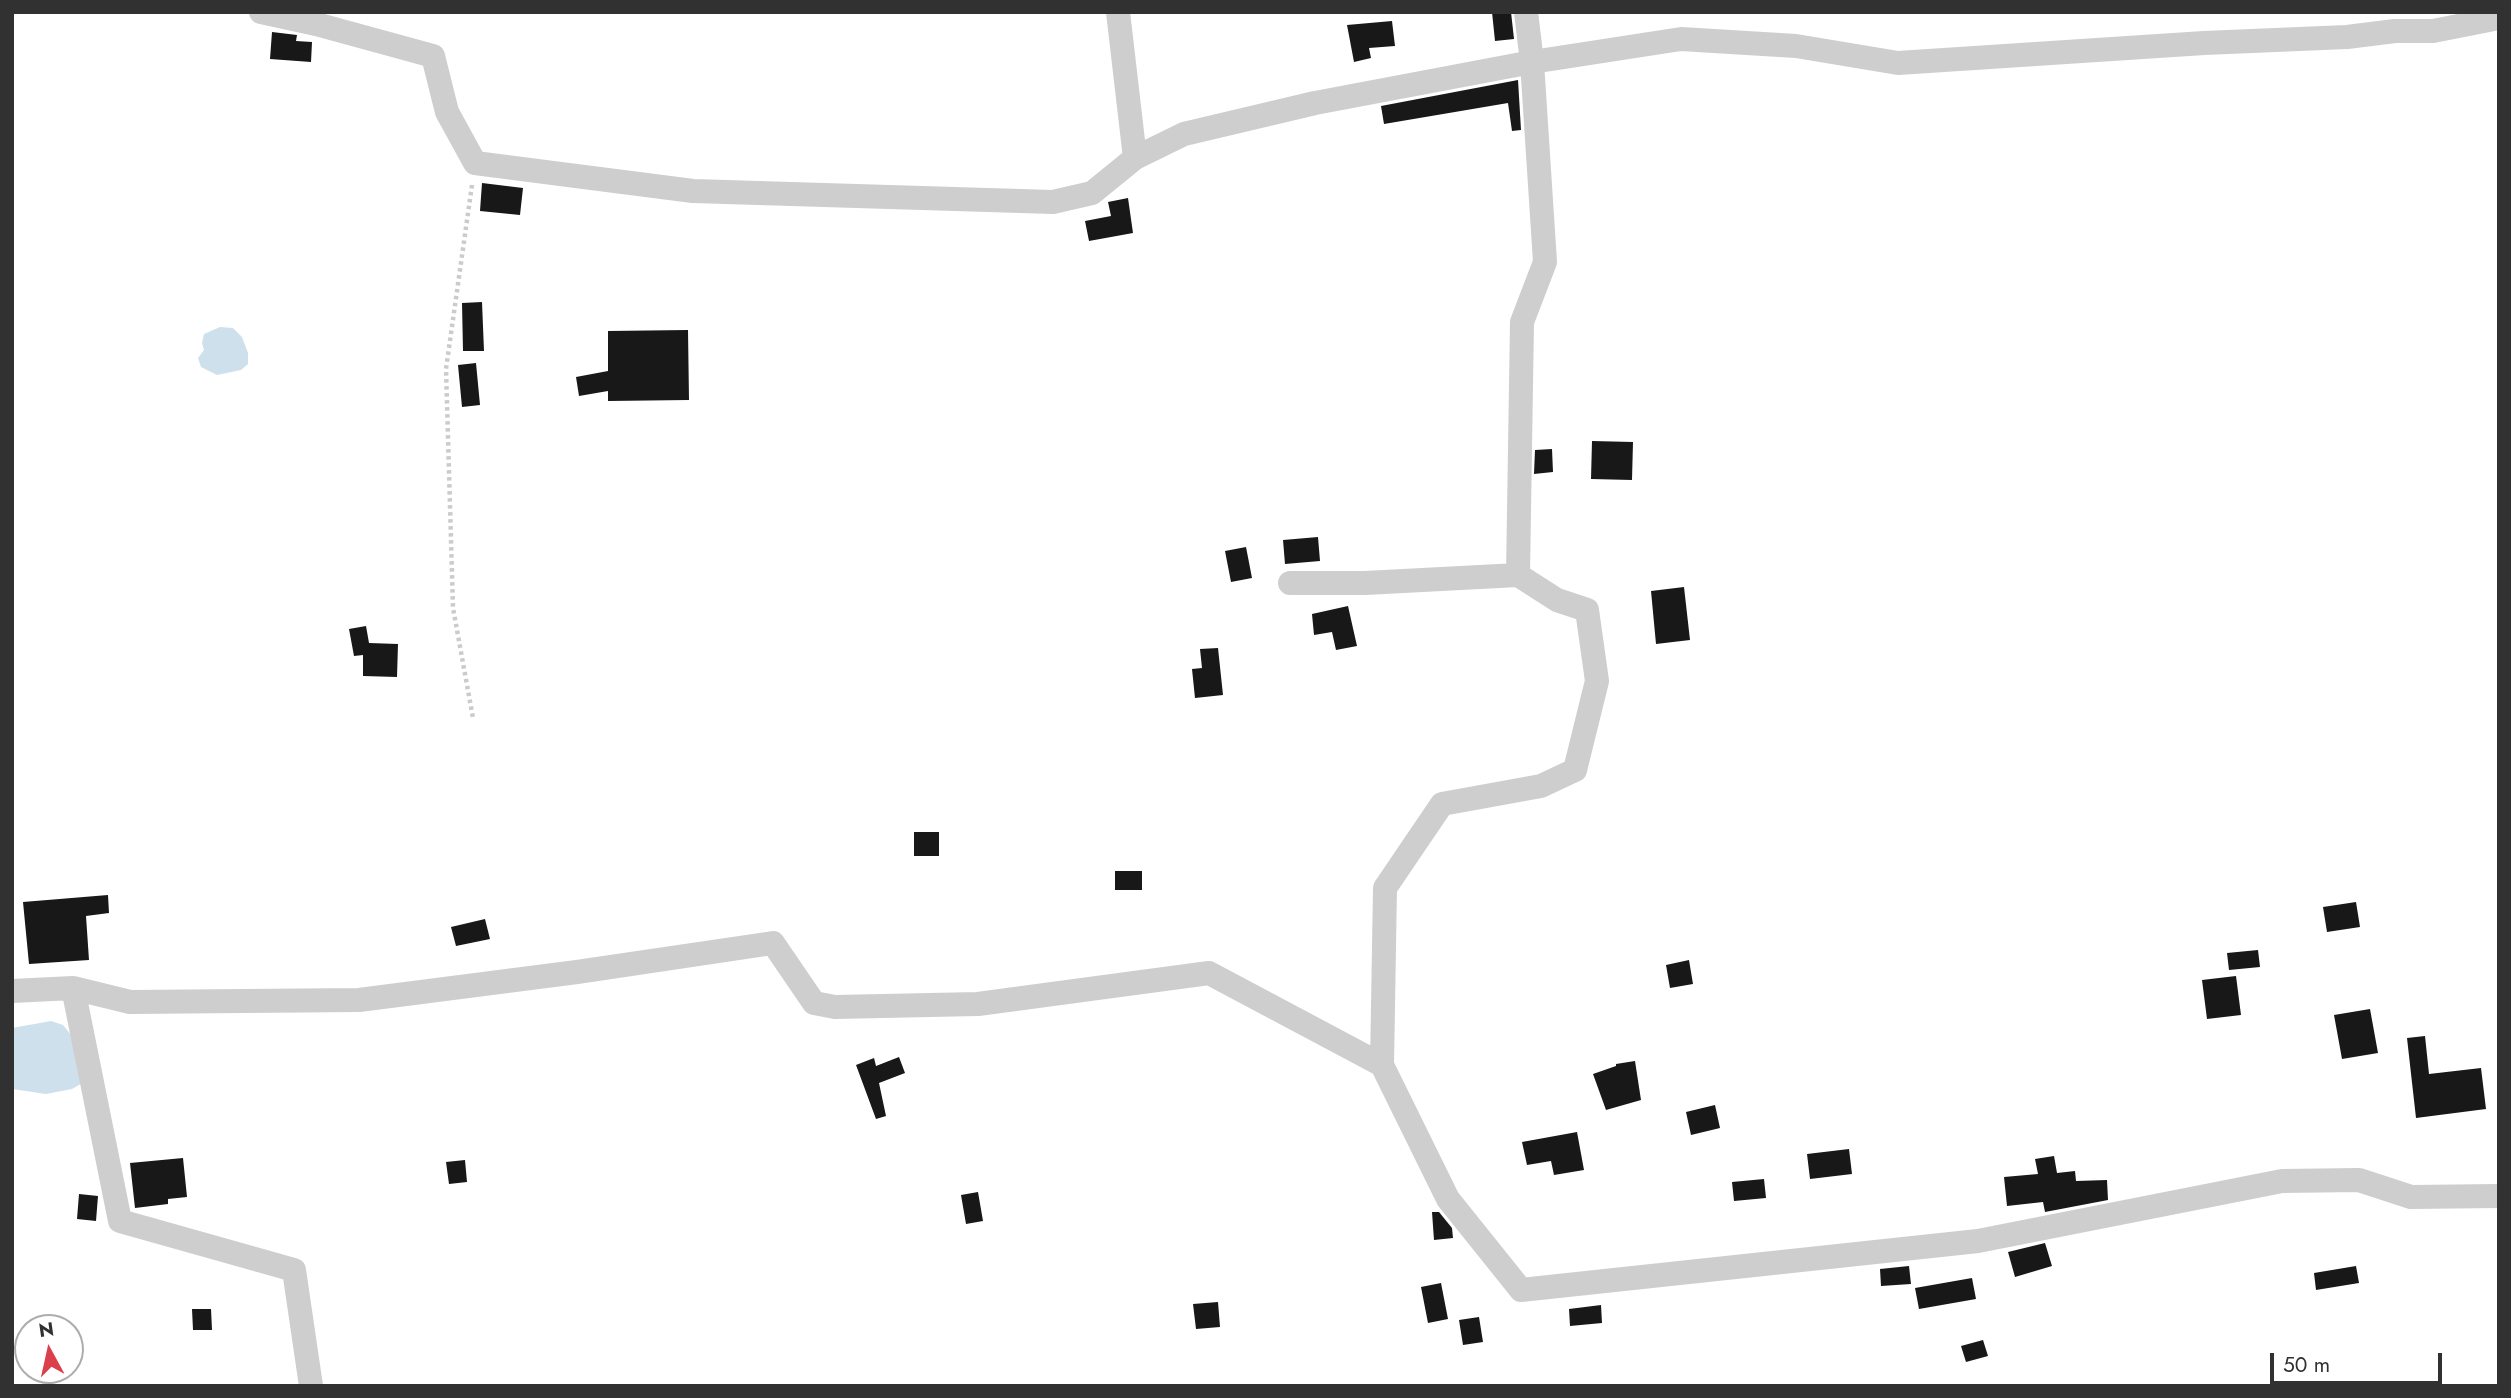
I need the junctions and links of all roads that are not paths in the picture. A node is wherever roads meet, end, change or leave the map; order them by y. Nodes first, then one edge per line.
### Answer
1 (261, 12) edge
2 (1118, 12) edge
3 (1526, 12) edge
4 (2499, 18) edge
5 (1532, 62) junction
6 (1135, 158) junction
7 (1518, 575) junction
8 (1290, 583) dead end
9 (73, 988) junction
10 (12, 991) edge
11 (1382, 1065) junction
12 (2499, 1196) edge
13 (311, 1386) edge

1 - 6 street
2 - 6 street
3 - 5 street
4 - 5 street
5 - 6 street
5 - 7 street
7 - 8 street
7 - 11 street
9 - 10 street
9 - 11 street
9 - 13 street
11 - 12 street

